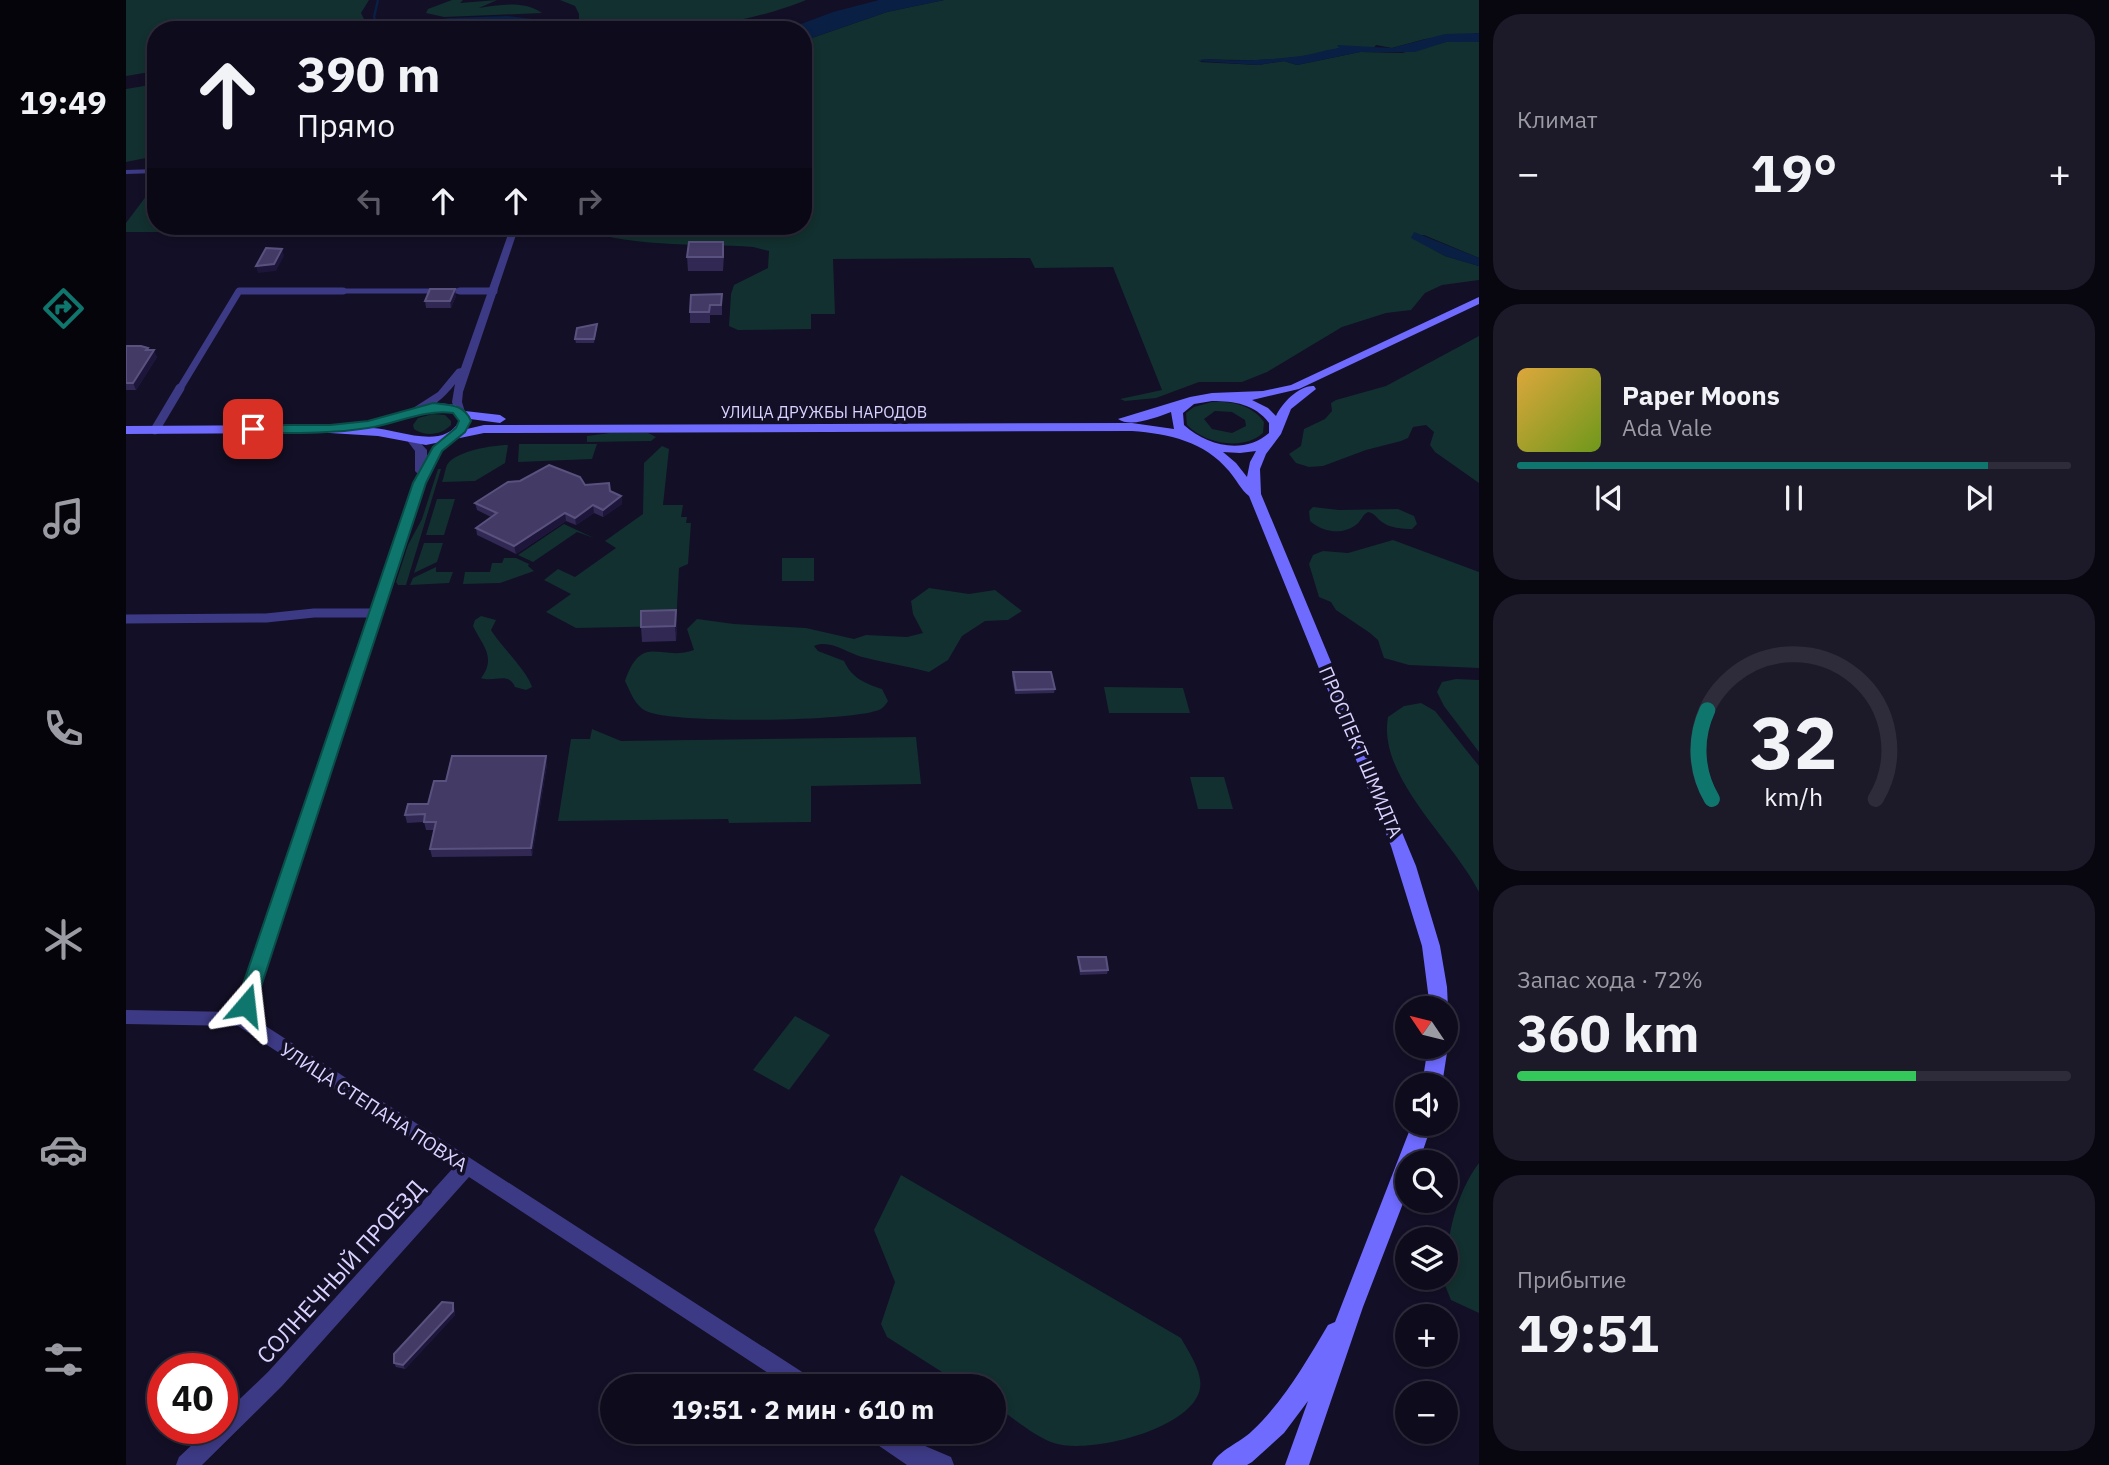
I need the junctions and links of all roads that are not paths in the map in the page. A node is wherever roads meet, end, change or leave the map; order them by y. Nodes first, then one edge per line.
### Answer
1 (147, 171) edge
2 (126, 172) edge
3 (512, 235) edge
4 (343, 291) joint
5 (460, 291) joint
6 (494, 291) junction
7 (1479, 300) edge
8 (1479, 309) edge
9 (468, 361) junction
10 (1228, 398) junction
11 (1186, 403) junction
12 (412, 412) junction
13 (461, 413) junction
14 (330, 429) junction
15 (126, 430) edge
16 (156, 430) junction
17 (454, 435) junction
18 (1274, 435) junction
19 (409, 438) junction
20 (1196, 440) junction
21 (419, 483) junction
22 (1257, 504) junction
23 (376, 613) junction
24 (126, 619) edge
25 (1438, 996) edge
26 (126, 1017) edge
27 (242, 1019) junction
28 (466, 1167) junction
29 (1395, 1197) edge
30 (1352, 1307) junction
31 (787, 1374) edge
32 (895, 1444) edge
33 (898, 1446) junction
34 (187, 1465) edge
35 (926, 1465) edge
36 (943, 1465) edge
37 (1224, 1465) edge
38 (1297, 1465) edge

1 - 2 street
3 - 6 street
4 - 5 street
4 - 16 street
5 - 6 street
6 - 9 street
7 - 10 main road
8 - 18 main road
9 - 12 street
9 - 13 street
10 - 11 main road, УЛИЦА ДРУЖБЫ НАРОДОВ
10 - 18 main road
11 - 13 main road, УЛИЦА ДРУЖБЫ НАРОДОВ
11 - 20 main road
12 - 13 main road, УЛИЦА ДРУЖБЫ НАРОДОВ
12 - 14 main road, УЛИЦА ДРУЖБЫ НАРОДОВ
12 - 19 main road
13 - 17 main road
14 - 16 main road
14 - 19 main road, УЛИЦА ДРУЖБЫ НАРОДОВ
15 - 16 main road
17 - 19 main road, УЛИЦА ДРУЖБЫ НАРОДОВ
17 - 20 main road, УЛИЦА ДРУЖБЫ НАРОДОВ
17 - 21 street
18 - 20 main road, УЛИЦА ДРУЖБЫ НАРОДОВ
18 - 22 main road, ПРОСПЕКТ ШМИДТА
19 - 21 street
20 - 22 main road, ПРОСПЕКТ ШМИДТА
21 - 23 street
22 - 25 main road, ПРОСПЕКТ ШМИДТА
23 - 24 street
23 - 27 street
26 - 27 street
27 - 28 street, УЛИЦА СТЕПАНА ПОВХА
28 - 31 street, УЛИЦА СТЕПАНА ПОВХА
28 - 34 street, СОЛНЕЧНЫЙ ПРОЕЗД
29 - 30 main road
30 - 37 main road
30 - 38 main road
32 - 33 street
33 - 35 street
33 - 36 street

